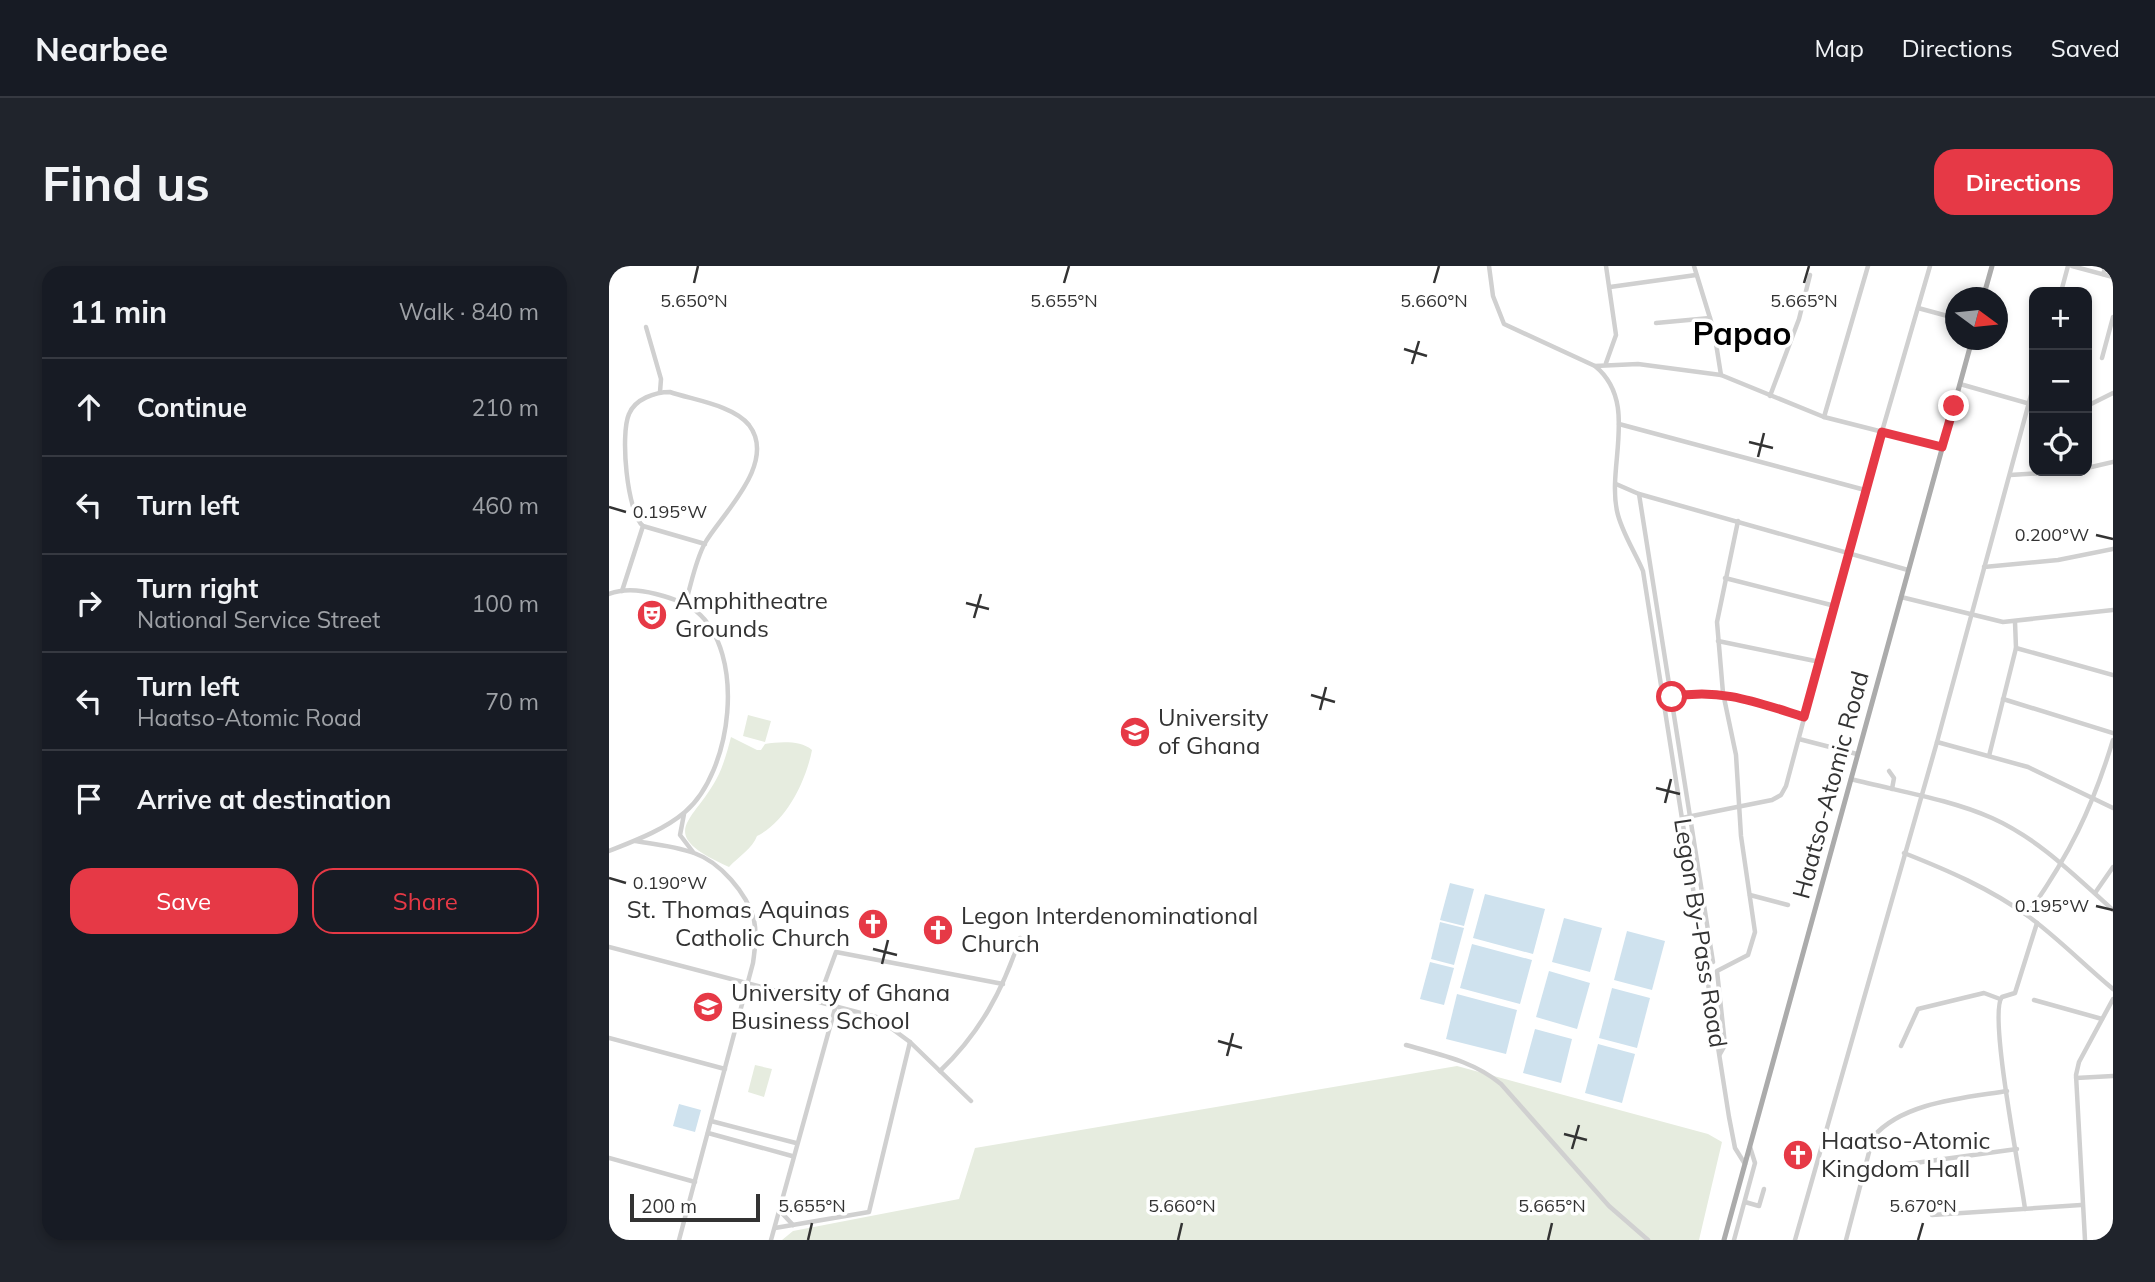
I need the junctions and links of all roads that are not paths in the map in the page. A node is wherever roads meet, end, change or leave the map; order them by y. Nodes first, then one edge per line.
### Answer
1 (1489, 266) edge
2 (1606, 266) edge
3 (1694, 266) edge
4 (1868, 266) edge
5 (1930, 266) edge
6 (1992, 266) edge
7 (2070, 266) edge
8 (2106, 266) edge
9 (2103, 274) junction
10 (1696, 275) junction
11 (1810, 275) dead end
12 (2113, 277) edge
13 (1610, 287) junction
14 (1986, 287) edge
15 (2063, 287) edge
16 (1917, 308) junction
17 (1945, 315) edge
18 (2113, 317) edge
19 (1710, 318) junction
20 (1656, 323) dead end
21 (646, 327) dead end
22 (1969, 350) edge
23 (2102, 358) dead end
24 (1606, 363) junction
25 (1595, 366) junction
26 (1721, 375) junction
27 (1960, 384) junction
28 (660, 392) junction
29 (2113, 393) edge
30 (1770, 396) junction
31 (2029, 403) edge
32 (2092, 404) edge
33 (2029, 411) edge
34 (1824, 417) junction
35 (1619, 424) junction
36 (1882, 432) junction
37 (1942, 447) junction
38 (2113, 462) edge
39 (2092, 467) edge
40 (2029, 474) edge
41 (2010, 475) junction
42 (1616, 484) junction
43 (1865, 491) junction
44 (1639, 494) junction
45 (1738, 521) junction
46 (643, 526) junction
47 (705, 544) junction
48 (2113, 549) edge
49 (1849, 552) junction
50 (1984, 567) junction
51 (1908, 570) junction
52 (1725, 578) junction
53 (622, 591) junction
54 (609, 594) edge
55 (1901, 597) junction
56 (685, 604) junction
57 (1835, 606) junction
58 (2113, 610) edge
59 (1972, 616) junction
60 (2015, 622) junction
61 (1718, 641) junction
62 (2016, 648) junction
63 (1820, 662) junction
64 (2113, 675) edge
65 (1723, 693) junction
66 (1672, 697) junction
67 (2003, 699) junction
68 (1804, 717) junction
69 (2113, 733) edge
70 (1799, 739) junction
71 (2113, 740) edge
72 (1937, 742) junction
73 (1857, 754) junction
74 (1989, 756) junction
75 (1889, 771) dead end
76 (1851, 779) junction
77 (1892, 789) junction
78 (1921, 797) junction
79 (2095, 798) junction
80 (2113, 808) edge
81 (1739, 809) junction
82 (684, 813) junction
83 (1691, 816) junction
84 (1682, 818) junction
85 (635, 841) junction
86 (609, 852) edge
87 (695, 853) junction
88 (1904, 853) junction
89 (2063, 864) junction
90 (2113, 867) edge
91 (2095, 893) junction
92 (1750, 895) junction
93 (1788, 905) dead end
94 (2112, 907) edge
95 (2027, 915) junction
96 (2037, 923) junction
97 (1020, 938) dead end
98 (609, 947) edge
99 (1713, 962) dead end
100 (748, 983) junction
101 (1003, 984) junction
102 (2113, 989) edge
103 (2000, 999) junction
104 (2113, 999) edge
105 (2033, 1000) dead end
106 (818, 1001) junction
107 (836, 1005) junction
108 (2102, 1019) junction
109 (609, 1038) edge
110 (910, 1042) junction
111 (1406, 1045) dead end
112 (1901, 1046) dead end
113 (1719, 1055) junction
114 (725, 1069) junction
115 (940, 1071) junction
116 (2113, 1076) edge
117 (2076, 1078) junction
118 (2007, 1091) junction
119 (971, 1101) dead end
120 (711, 1121) junction
121 (708, 1133) junction
122 (796, 1143) junction
123 (1749, 1146) junction
124 (2017, 1149) junction
125 (792, 1156) junction
126 (609, 1158) edge
127 (1745, 1164) junction
128 (1864, 1170) junction
129 (695, 1182) junction
130 (1764, 1189) dead end
131 (1745, 1202) junction
132 (2081, 1205) junction
133 (2025, 1209) junction
134 (779, 1210) junction
135 (1932, 1215) dead end
136 (793, 1225) junction
137 (775, 1228) junction
138 (679, 1240) edge
139 (771, 1240) edge
140 (1648, 1240) edge
141 (1724, 1240) edge
142 (1734, 1240) edge
143 (1795, 1240) edge
144 (1846, 1240) edge
145 (2085, 1240) edge

1 - 25 street
2 - 13 street
3 - 10 street
4 - 34 street
5 - 16 street
6 - 14 main road
7 - 9 street
7 - 15 street
8 - 9 street
9 - 12 street
10 - 13 street
10 - 19 street
11 - 30 street
13 - 24 street
16 - 17 street
16 - 36 street
18 - 23 street
19 - 20 street
19 - 26 street
21 - 28 street
22 - 27 main road, Haatso-Atomic Road
24 - 25 street
24 - 26 street
25 - 35 street, Legon By-Pass Road
26 - 30 street
27 - 31 street
27 - 37 main road, Haatso-Atomic Road
28 - 46 street
28 - 47 street
29 - 32 street
30 - 34 street
33 - 41 street
34 - 36 street
35 - 42 street, Legon By-Pass Road
35 - 43 street
36 - 37 street
36 - 43 street
37 - 51 main road, Haatso-Atomic Road
38 - 39 street
40 - 41 street
41 - 50 street
42 - 44 street
42 - 84 street, Legon By-Pass Road
43 - 49 street
44 - 45 street
44 - 66 street
45 - 49 street
45 - 52 street
46 - 47 street
46 - 53 street
47 - 56 street
48 - 50 street
49 - 51 street
49 - 57 street
50 - 59 street
51 - 55 main road, Haatso-Atomic Road
52 - 57 street
52 - 61 street
53 - 54 street
53 - 56 street
55 - 59 street
55 - 73 main road, Haatso-Atomic Road
56 - 82 street
57 - 63 street
58 - 60 street
59 - 60 street
59 - 72 street
60 - 62 street
61 - 63 street
61 - 65 street
62 - 64 street
62 - 67 street
63 - 68 street
65 - 66 street
65 - 68 street
65 - 81 street
66 - 83 street
67 - 69 street
67 - 74 street
68 - 70 street
70 - 73 street
70 - 81 street
71 - 79 street
72 - 74 street
72 - 78 street
73 - 76 main road, Haatso-Atomic Road
74 - 79 street
75 - 77 street
76 - 77 street
76 - 123 main road, Haatso-Atomic Road
77 - 78 street
78 - 88 street
78 - 89 street
79 - 80 street
79 - 89 street
81 - 83 street
81 - 92 street
82 - 85 street
82 - 87 street
83 - 84 street
83 - 99 street
84 - 113 street, Legon By-Pass Road
85 - 86 street
85 - 87 street
87 - 100 street
88 - 95 street
88 - 143 street
89 - 91 street
89 - 95 street
90 - 91 street
91 - 94 street
92 - 93 street
92 - 113 street
95 - 96 street
96 - 102 street
96 - 103 street
97 - 101 street
98 - 100 street
100 - 106 street
100 - 114 street
101 - 106 street
101 - 115 street
103 - 112 street
103 - 118 street
104 - 108 street
105 - 108 street
106 - 107 street
107 - 110 street
107 - 122 street
108 - 117 street
109 - 114 street
110 - 115 street
110 - 136 street
111 - 140 street
113 - 127 street, Legon By-Pass Road
114 - 120 street
115 - 119 street
116 - 117 street
117 - 132 street
118 - 124 street
118 - 128 street
120 - 121 street
120 - 122 street
121 - 125 street
121 - 129 street
122 - 125 street
123 - 127 main road, Haatso-Atomic Road
123 - 131 street
124 - 128 street
124 - 133 street
125 - 134 street
126 - 129 street
127 - 141 main road, Haatso-Atomic Road
128 - 144 street
129 - 138 street
130 - 131 street
131 - 142 street
132 - 133 street
132 - 145 street
133 - 135 street
134 - 136 street
134 - 137 street
136 - 137 street
137 - 139 street

